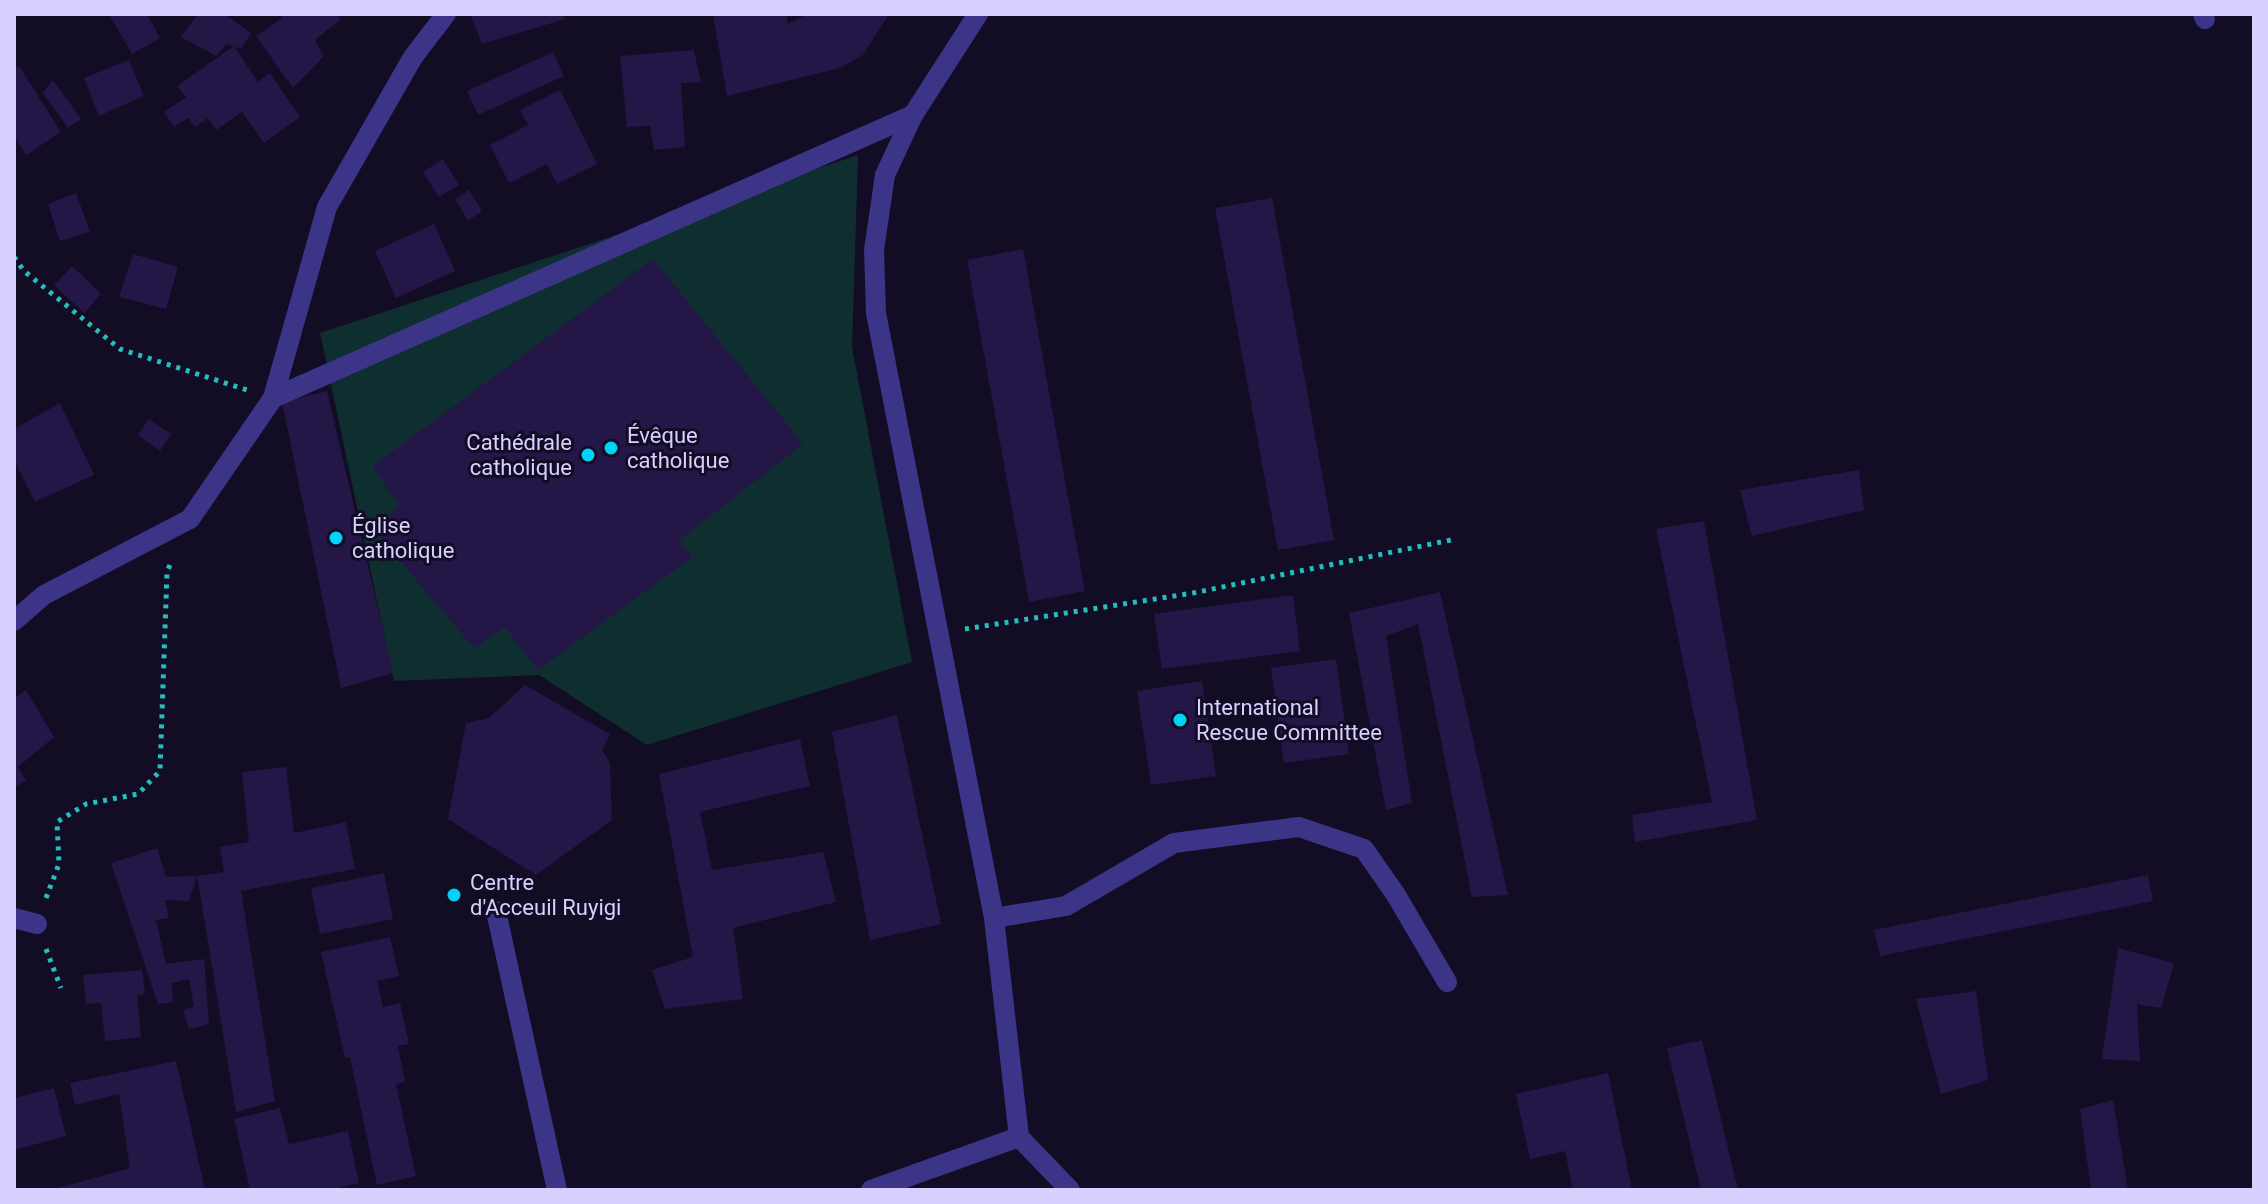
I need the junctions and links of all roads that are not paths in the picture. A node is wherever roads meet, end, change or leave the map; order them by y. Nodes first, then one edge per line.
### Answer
1 (446, 14) edge
2 (978, 14) edge
3 (913, 115) junction
4 (273, 398) junction
5 (14, 621) edge
6 (496, 911) dead end
7 (14, 918) edge
8 (994, 918) junction
9 (37, 924) road end
10 (1447, 982) dead end
11 (1019, 1137) junction
12 (557, 1190) edge
13 (871, 1190) edge
14 (1070, 1190) edge

1 - 4 street
2 - 3 street
3 - 4 street
3 - 8 street
4 - 5 street
6 - 12 street
7 - 9 street
8 - 10 street
8 - 11 street
11 - 13 street
11 - 14 street

